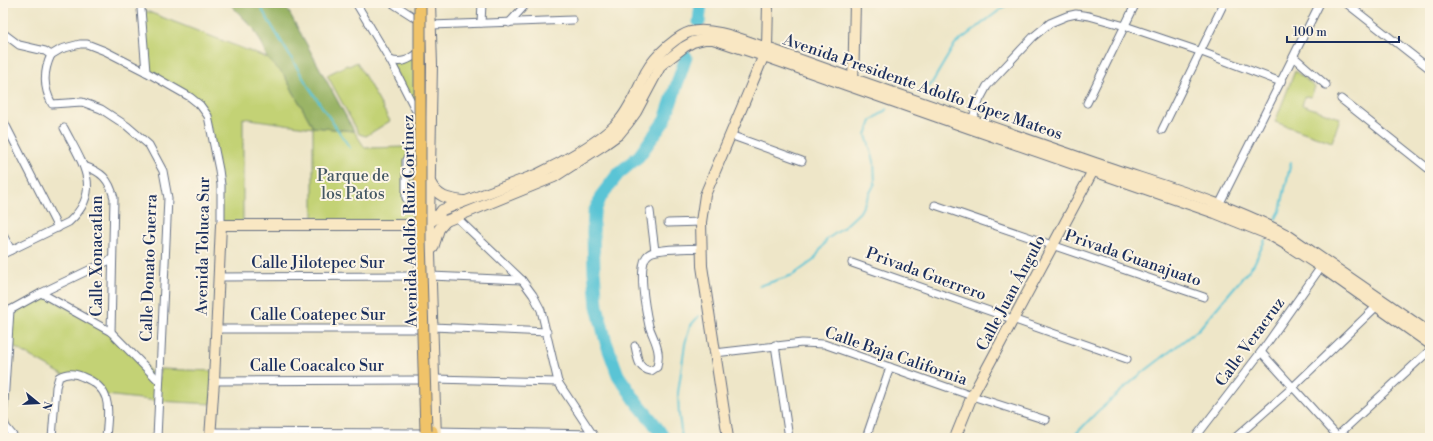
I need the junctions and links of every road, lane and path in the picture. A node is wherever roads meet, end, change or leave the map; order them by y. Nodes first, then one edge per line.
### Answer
1 (356, 3) edge
2 (392, 3) edge
3 (417, 3) edge
4 (420, 3) edge
5 (425, 3) edge
6 (430, 3) edge
7 (482, 3) edge
8 (527, 3) edge
9 (768, 3) edge
10 (855, 3) edge
11 (1136, 3) edge
12 (1224, 3) edge
13 (1320, 3) edge
14 (1346, 3) edge
15 (141, 9) dead end
16 (417, 19) junction
17 (572, 20) dead end
18 (509, 23) junction
19 (481, 24) junction
20 (431, 26) junction
21 (1125, 26) junction
22 (3, 33) edge
23 (1200, 51) junction
24 (766, 52) junction
25 (418, 53) junction
26 (51, 55) junction
27 (1294, 57) junction
28 (390, 60) junction
29 (1430, 69) edge
30 (146, 72) junction
31 (1281, 82) junction
32 (853, 83) junction
33 (1326, 85) dead end
34 (416, 93) junction
35 (1341, 99) dead end
36 (1087, 103) dead end
37 (416, 111) junction
38 (3, 120) edge
39 (971, 124) junction
40 (64, 128) dead end
41 (1162, 130) dead end
42 (730, 135) junction
43 (802, 161) dead end
44 (84, 166) junction
45 (1095, 167) junction
46 (1430, 170) edge
47 (430, 181) junction
48 (464, 201) junction
49 (935, 205) dead end
50 (1217, 208) junction
51 (650, 210) dead end
52 (455, 216) junction
53 (435, 219) junction
54 (701, 222) junction
55 (668, 223) dead end
56 (416, 224) junction
57 (221, 225) junction
58 (58, 228) junction
59 (3, 235) edge
60 (1053, 246) junction
61 (700, 248) junction
62 (11, 250) junction
63 (655, 251) junction
64 (3, 254) edge
65 (112, 258) junction
66 (431, 260) junction
67 (852, 263) dead end
68 (1323, 264) junction
69 (417, 276) junction
70 (431, 276) junction
71 (219, 277) junction
72 (522, 280) junction
73 (41, 293) junction
74 (1204, 297) dead end
75 (1378, 306) junction
76 (6, 312) edge
77 (1014, 320) junction
78 (432, 327) junction
79 (216, 329) junction
80 (419, 329) junction
81 (111, 332) junction
82 (547, 332) junction
83 (1430, 333) edge
84 (1430, 344) edge
85 (775, 345) junction
86 (635, 346) dead end
87 (1430, 350) edge
88 (1261, 352) junction
89 (714, 353) junction
90 (420, 354) junction
91 (433, 354) junction
92 (1127, 359) dead end
93 (890, 367) junction
94 (4, 370) edge
95 (434, 379) junction
96 (421, 380) junction
97 (159, 381) junction
98 (214, 381) junction
99 (558, 382) junction
100 (1293, 387) junction
101 (972, 396) junction
102 (1046, 420) dead end
103 (210, 435) edge
104 (429, 435) edge
105 (594, 436) edge
106 (1337, 437) edge
107 (15, 438) edge
108 (52, 438) edge
109 (106, 438) edge
110 (157, 438) edge
111 (728, 438) edge
112 (789, 438) edge
113 (866, 438) edge
114 (955, 438) edge
115 (1195, 438) edge
116 (1235, 438) edge

1 - 28 street
2 - 16 street
3 - 16 main road, Avenida Adolfo Ruiz Cortinez
4 - 104 main road, Avenida Adolfo Ruiz Cortinez, bridge
5 - 104 main road, Avenida Adolfo Ruiz Cortinez
6 - 20 main road, Avenida Adolfo Ruiz Cortinez
7 - 19 street
8 - 18 street
9 - 24 main road
10 - 32 main road
11 - 21 street
12 - 23 street
13 - 27 street
14 - 29 street
15 - 30 street
16 - 25 main road, Avenida Adolfo Ruiz Cortinez
17 - 18 street
18 - 19 street
19 - 20 street
20 - 47 main road, Avenida Adolfo Ruiz Cortinez
21 - 23 street
21 - 36 street
21 - 39 street
22 - 26 street
23 - 31 street
23 - 41 street
24 - 32 main road, Avenida Presidente Adolfo López Mateos
24 - 42 main road
24 - 48 main road, Avenida Presidente Adolfo López Mateos
24 - 52 main road, Avenida Presidente Adolfo López Mateos
25 - 28 street
25 - 34 main road, Avenida Adolfo Ruiz Cortinez
26 - 30 street, Avenida Toluca Sur
26 - 97 street, Calle Donato Guerra
27 - 31 street
27 - 33 street
28 - 37 street
30 - 57 street, Avenida Toluca Sur
31 - 50 street
32 - 39 main road, Avenida Presidente Adolfo López Mateos
34 - 37 main road, Avenida Adolfo Ruiz Cortinez
34 - 53 main road
35 - 46 street
37 - 56 main road, Avenida Adolfo Ruiz Cortinez
38 - 58 street
39 - 45 main road, Avenida Presidente Adolfo López Mateos
40 - 44 street
42 - 43 street
42 - 54 main road
44 - 58 street
44 - 65 street, Calle Xonacatlan
45 - 50 main road, Avenida Presidente Adolfo López Mateos
45 - 60 main road, Calle Juan Ángulo
47 - 48 main road
47 - 53 main road, Avenida Adolfo Ruiz Cortinez
48 - 53 main road, Avenida Presidente Adolfo López Mateos
49 - 60 street, Privada Guanajuato
50 - 68 main road, Avenida Presidente Adolfo López Mateos
51 - 63 street
52 - 53 main road, Avenida Presidente Adolfo López Mateos
52 - 72 street
53 - 56 main road, Avenida Presidente Adolfo López Mateos
53 - 66 main road, Avenida Adolfo Ruiz Cortinez
53 - 66 main road
54 - 55 street
54 - 61 main road
56 - 57 main road, Avenida Presidente Adolfo López Mateos
56 - 69 main road, Avenida Adolfo Ruiz Cortinez
57 - 71 main road, Avenida Toluca Sur
58 - 62 street
59 - 62 street
60 - 74 street, Privada Guanajuato
60 - 77 main road, Calle Juan Ángulo
61 - 63 street
61 - 89 main road
62 - 64 street
63 - 86 street
65 - 73 street
65 - 81 street, Calle Xonacatlan
66 - 70 main road, Avenida Adolfo Ruiz Cortinez
67 - 77 street, Privada Guerrero
68 - 75 main road, Avenida Presidente Adolfo López Mateos
68 - 83 main road, Avenida Presidente Adolfo López Mateos
68 - 88 street, Calle Veracruz
69 - 71 street, Calle Jilotepec Sur
69 - 80 main road, Avenida Adolfo Ruiz Cortinez
70 - 72 street
70 - 78 main road, Avenida Adolfo Ruiz Cortinez
71 - 79 main road, Avenida Toluca Sur
72 - 82 street
73 - 76 street
73 - 81 street
75 - 84 main road, Avenida Presidente Adolfo López Mateos
75 - 100 street
76 - 94 street
77 - 92 street, Privada Guerrero
77 - 101 main road, Calle Juan Ángulo
78 - 82 street
78 - 91 main road, Avenida Adolfo Ruiz Cortinez
79 - 80 street, Calle Coatepec Sur
79 - 98 main road, Avenida Toluca Sur
80 - 90 main road, Avenida Adolfo Ruiz Cortinez
81 - 97 street
82 - 99 street
85 - 89 street, Calle Baja California
85 - 93 street, Calle Baja California
85 - 112 street
87 - 106 street
88 - 100 street
88 - 115 street, Calle Veracruz
89 - 111 main road
90 - 91 main road
90 - 96 main road, Avenida Adolfo Ruiz Cortinez
91 - 95 main road, Avenida Adolfo Ruiz Cortinez
93 - 101 street, Calle Baja California
93 - 113 street
94 - 107 street
95 - 99 street
95 - 104 main road, Avenida Adolfo Ruiz Cortinez
96 - 98 street, Calle Coacalco Sur
96 - 104 main road, Avenida Adolfo Ruiz Cortinez
97 - 110 street, Calle Donato Guerra
98 - 103 main road, Avenida Toluca Sur
99 - 105 street
100 - 106 street
100 - 116 street
101 - 102 street, Calle Baja California
101 - 114 main road, Calle Juan Ángulo
103 - 104 street
104 - 105 street
108 - 109 street

